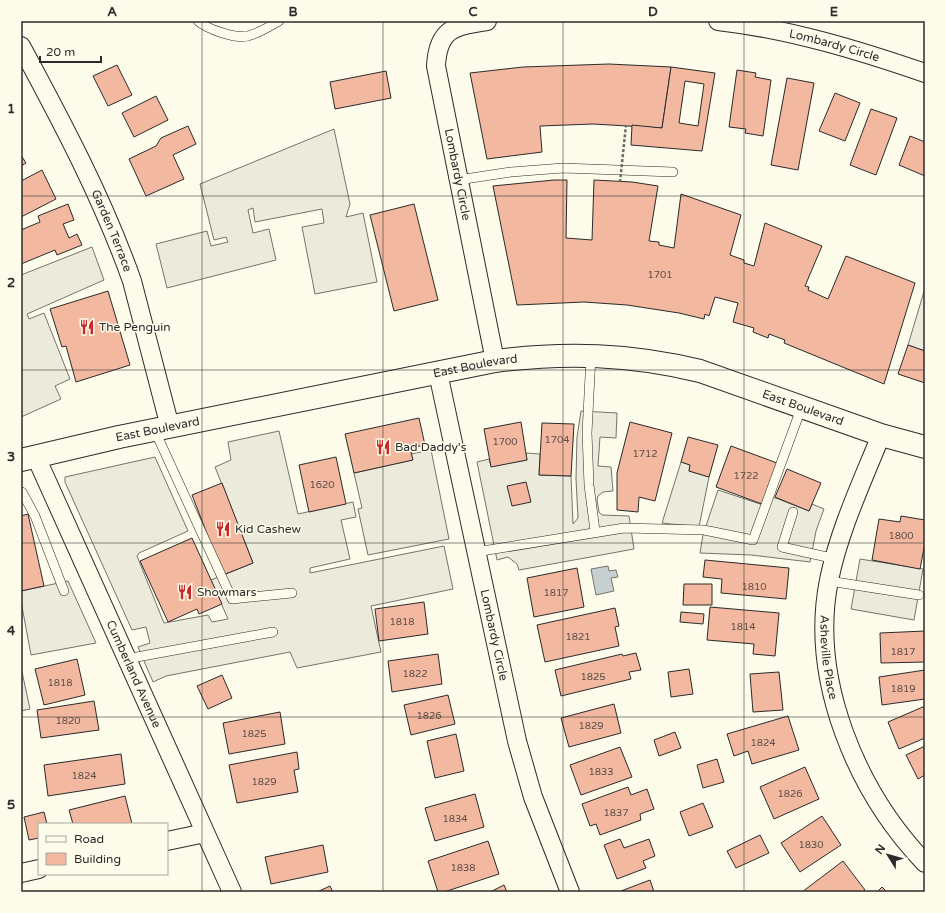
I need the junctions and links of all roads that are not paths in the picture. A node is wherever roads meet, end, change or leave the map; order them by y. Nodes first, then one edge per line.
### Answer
1 (198, 21) edge
2 (278, 21) edge
3 (487, 21) edge
4 (718, 21) edge
5 (738, 23) edge
6 (21, 46) edge
7 (925, 72) edge
8 (673, 172) dead end
9 (458, 180) junction
10 (591, 354) junction
11 (495, 361) junction
12 (438, 373) junction
13 (802, 406) junction
14 (163, 429) junction
15 (881, 435) junction
16 (925, 447) edge
17 (28, 458) edge
18 (22, 492) dead end
19 (793, 512) dead end
20 (595, 531) junction
21 (476, 552) junction
22 (836, 559) junction
23 (829, 581) junction
24 (64, 591) dead end
25 (292, 594) dead end
26 (919, 595) dead end
27 (273, 632) dead end
28 (126, 659) junction
29 (206, 833) junction
30 (168, 842) edge
31 (925, 863) edge
32 (38, 869) edge
33 (21, 873) edge
34 (232, 892) edge
35 (570, 892) edge

1 - 2 lane
3 - 9 street, Lombardy Circle
4 - 5 street, Lombardy Circle
5 - 7 street, Lombardy Circle
6 - 14 street, Garden Terrace
8 - 9 lane
9 - 11 street, Lombardy Circle
10 - 11 street, East Boulevard
10 - 13 street, East Boulevard
10 - 20 lane
11 - 12 street, East Boulevard
12 - 14 street, East Boulevard
12 - 21 street, Lombardy Circle
13 - 15 street, East Boulevard
13 - 20 lane
14 - 17 street, East Boulevard
14 - 25 lane
15 - 16 street, East Boulevard
15 - 22 street, Asheville Place
17 - 28 street, Cumberland Avenue
18 - 24 lane
19 - 22 lane
20 - 21 lane
21 - 35 street, Lombardy Circle
22 - 23 street, Asheville Place
23 - 26 lane
23 - 31 street, Asheville Place
27 - 28 lane
28 - 29 street, Cumberland Avenue
29 - 30 street
29 - 34 street, Cumberland Avenue
32 - 33 street

